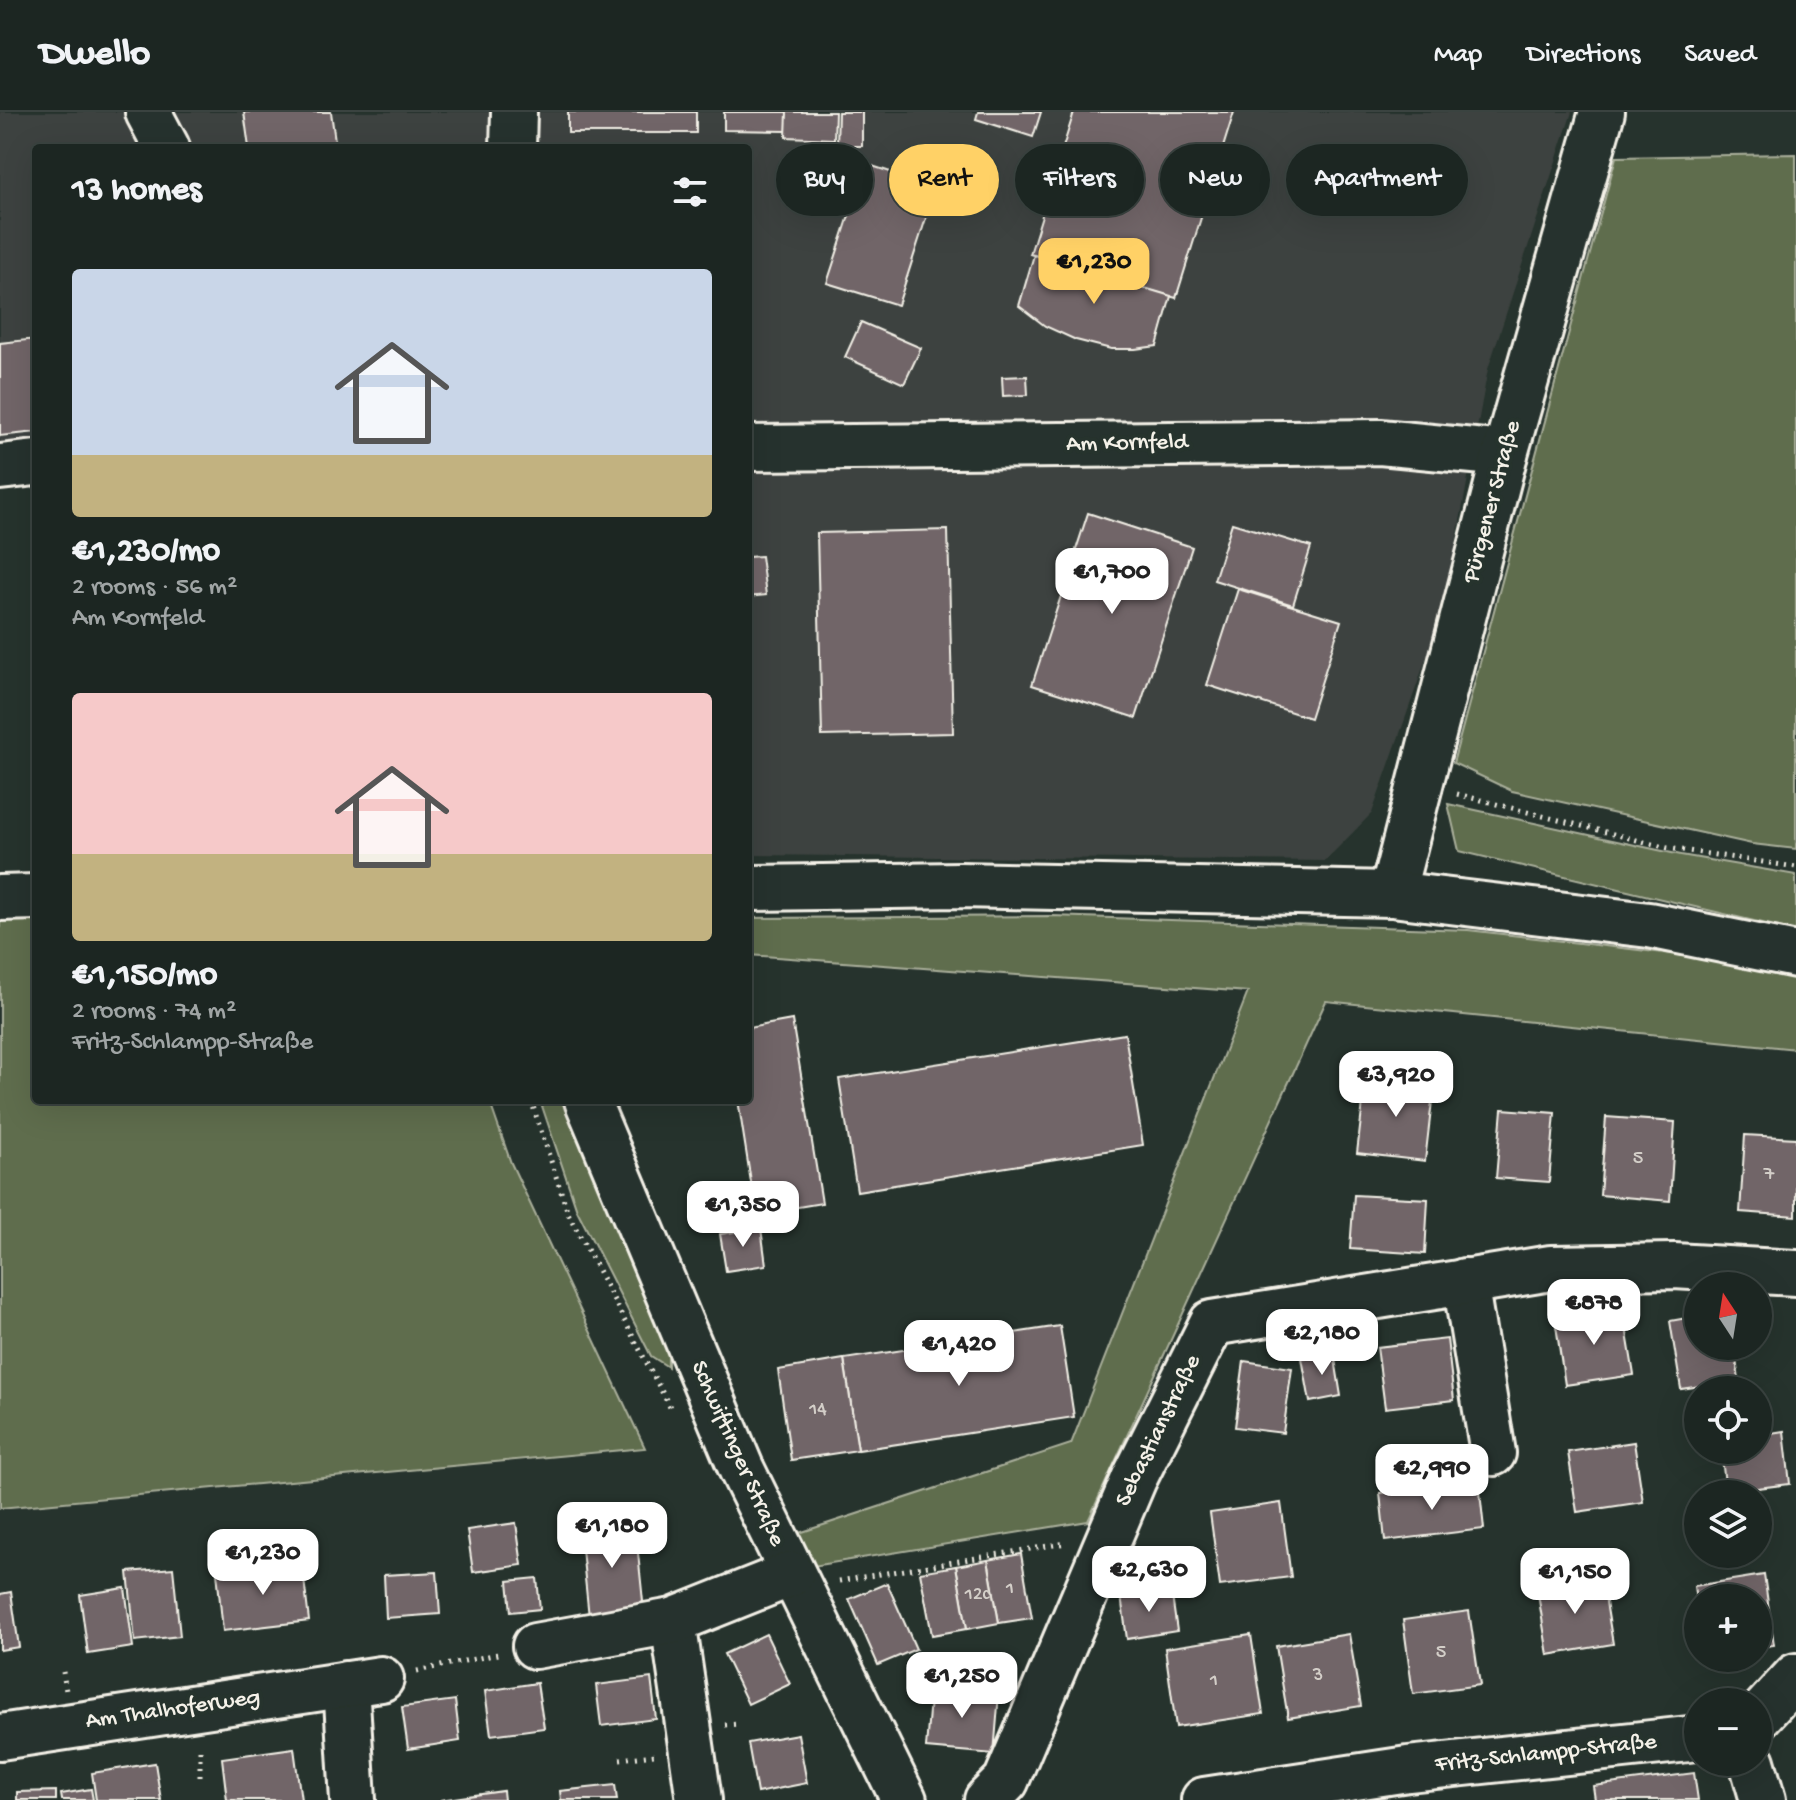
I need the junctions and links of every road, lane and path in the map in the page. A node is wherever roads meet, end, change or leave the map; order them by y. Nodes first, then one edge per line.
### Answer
1 (148, 112) edge
2 (514, 112) edge
3 (1602, 112) edge
4 (165, 144) edge
5 (513, 144) edge
6 (752, 448) edge
7 (1505, 454) junction
8 (32, 463) edge
9 (0, 467) edge
10 (1420, 785) junction
11 (1796, 867) edge
12 (752, 888) edge
13 (1392, 894) junction
14 (32, 897) edge
15 (0, 898) edge
16 (1796, 955) edge
17 (532, 1104) edge
18 (589, 1104) edge
19 (1796, 1273) edge
20 (1465, 1281) junction
21 (675, 1417) dead end
22 (1493, 1453) dead end
23 (1110, 1535) junction
24 (795, 1581) junction
25 (673, 1621) junction
26 (535, 1646) joint
27 (1796, 1676) edge
28 (364, 1681) junction
29 (1772, 1702) edge
30 (0, 1737) edge
31 (1684, 1740) edge
32 (1756, 1776) edge
33 (1410, 1784) edge
34 (353, 1800) edge
35 (699, 1800) edge
36 (904, 1800) edge
37 (987, 1800) edge
38 (1204, 1800) edge
39 (1763, 1800) edge

1 - 4 street
2 - 5 street
3 - 7 street, Pürgener Straße
6 - 7 street, Am Kornfeld
7 - 10 street, Pürgener Straße
8 - 9 street
10 - 11 path
10 - 13 street, Pürgener Straße
12 - 13 street
13 - 16 street
14 - 15 street
17 - 21 path
18 - 24 street, Schwiftinger Straße
19 - 20 street
20 - 22 street
20 - 23 street, Sebastianstraße
23 - 24 path
23 - 37 street, Sebastianstraße
24 - 25 street
24 - 36 street, Schwiftinger Straße
25 - 26 street
25 - 35 street
26 - 28 path
27 - 29 street
28 - 30 street, Am Thalhoferweg
28 - 34 street
31 - 33 street, Fritz-Schlampp-Straße
32 - 39 street
33 - 38 street, Fritz-Schlampp-Straße

